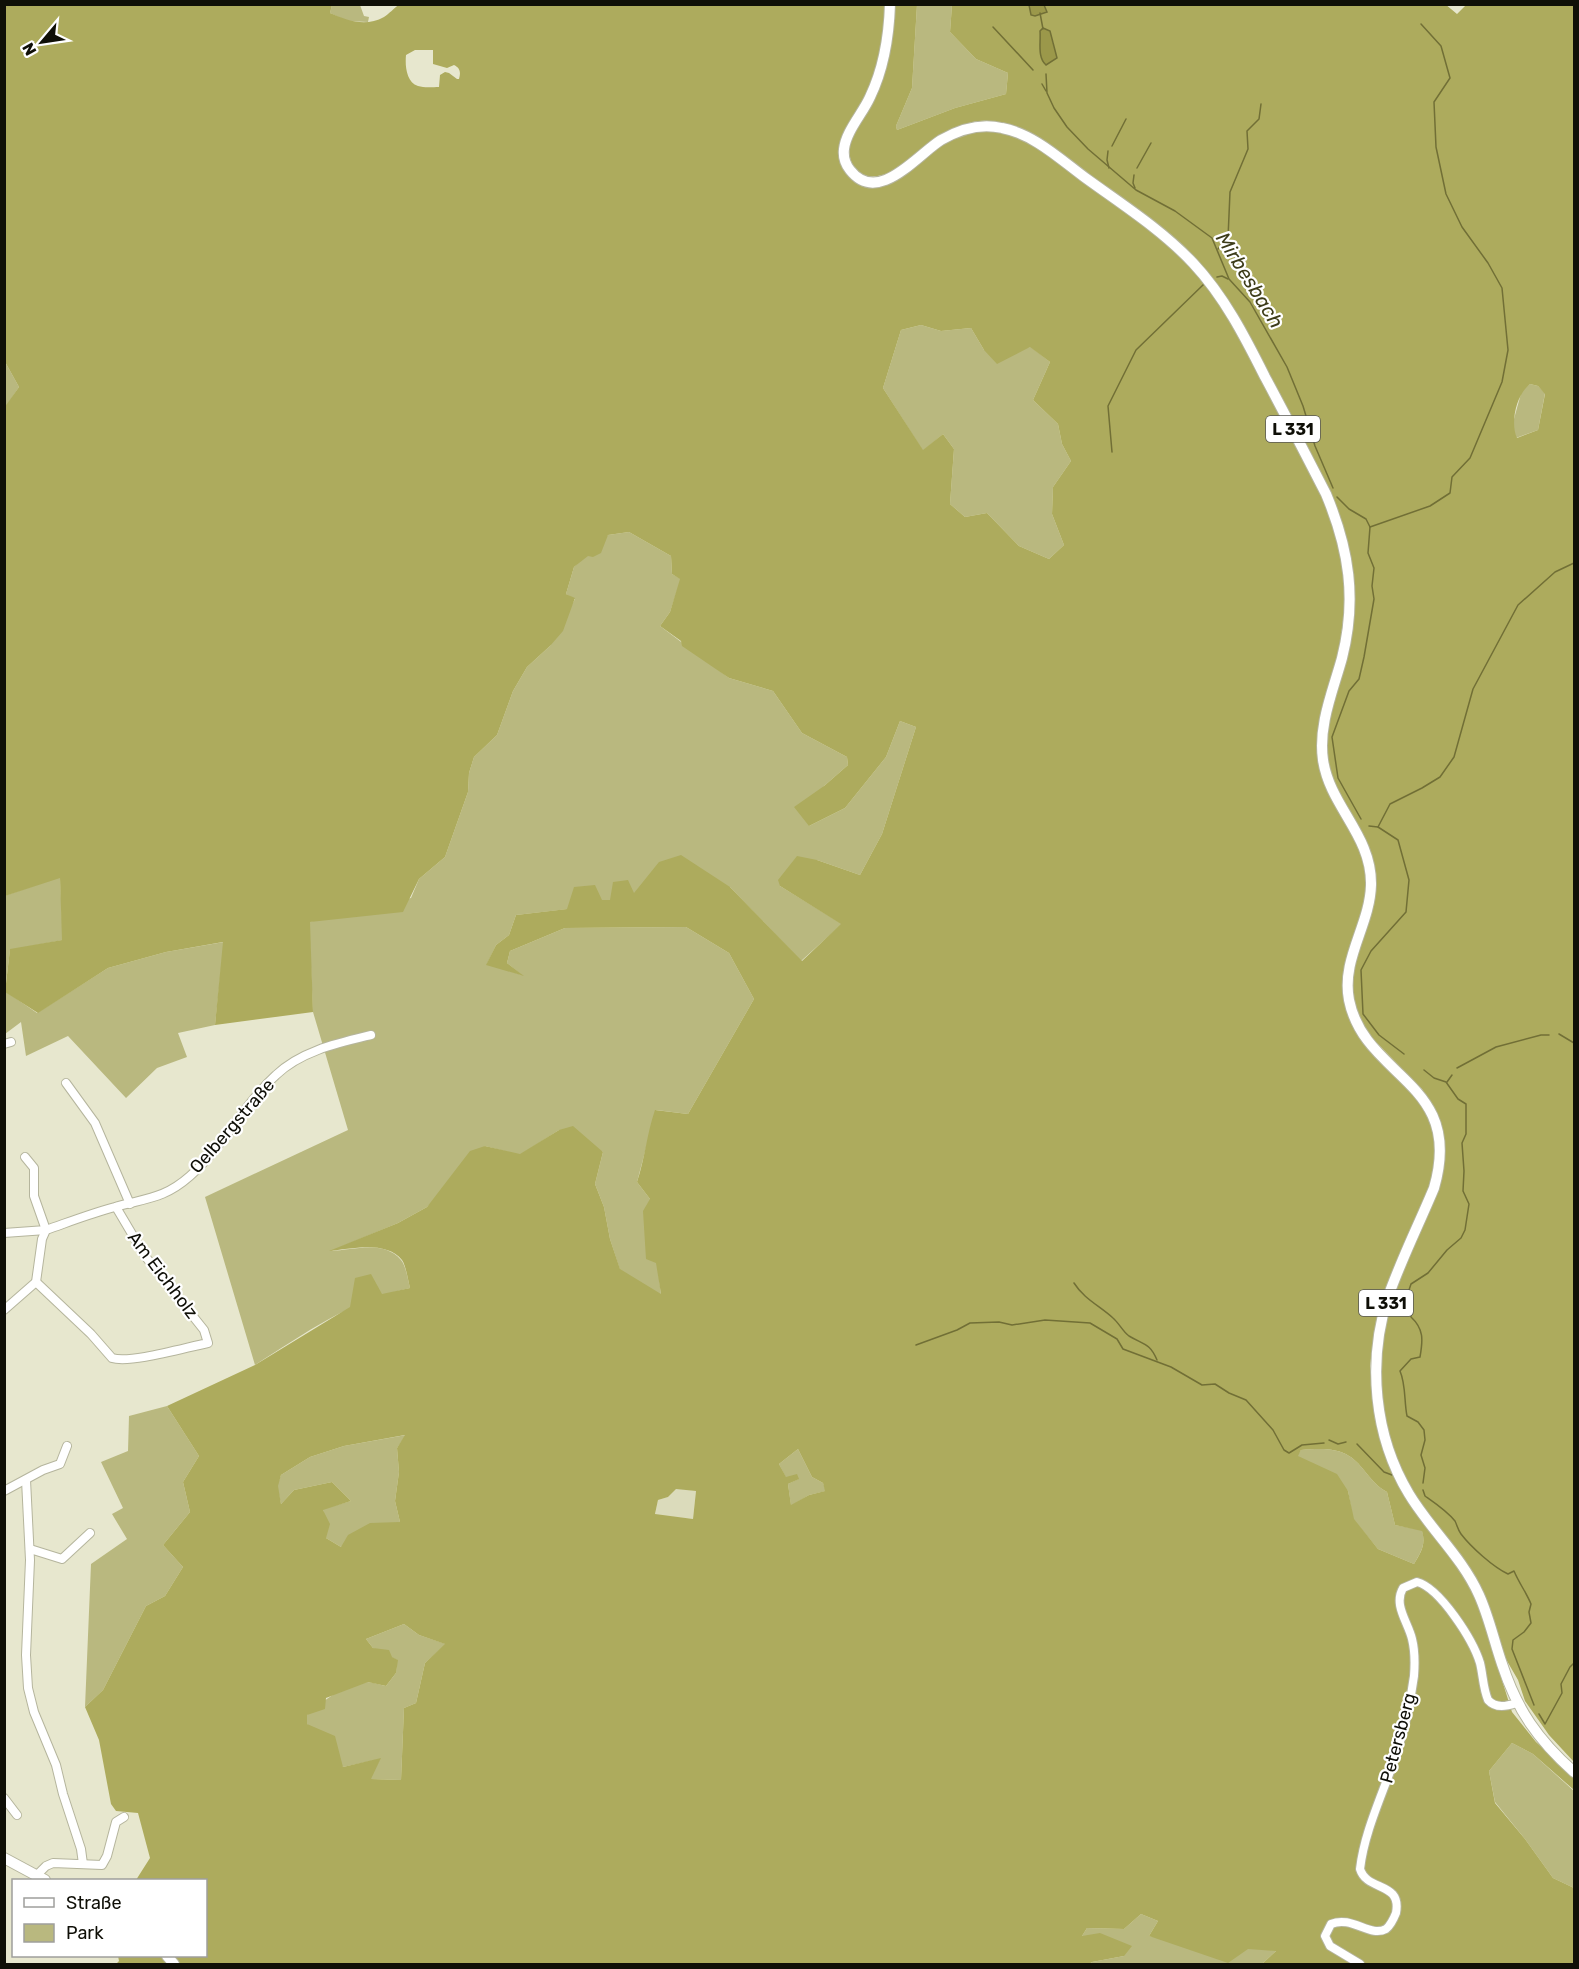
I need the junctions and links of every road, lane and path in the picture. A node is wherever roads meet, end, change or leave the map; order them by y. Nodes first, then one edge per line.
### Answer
1 (890, 4) edge
2 (371, 1035) dead end
3 (66, 1083) dead end
4 (25, 1157) dead end
5 (130, 1204) junction
6 (116, 1207) junction
7 (46, 1230) junction
8 (4, 1233) edge
9 (36, 1282) junction
10 (4, 1310) edge
11 (67, 1446) dead end
12 (26, 1480) junction
13 (4, 1491) edge
14 (90, 1533) dead end
15 (30, 1549) junction
16 (1512, 1705) junction
17 (1575, 1772) edge
18 (4, 1798) edge
19 (17, 1815) dead end
20 (124, 1817) dead end
21 (4, 1858) edge
22 (83, 1864) junction
23 (41, 1878) edge
24 (1360, 1965) edge

1 - 16 main road, L 331
2 - 5 street, Oelbergstraße
3 - 5 street
4 - 7 street
5 - 6 street, Oelbergstraße
6 - 7 street, Oelbergstraße
6 - 9 street, Am Eichholz
7 - 8 street, Oelbergstraße
7 - 9 street
9 - 10 street
11 - 12 street
12 - 13 street
12 - 15 street
14 - 15 street
15 - 22 street
16 - 17 main road, L 331
16 - 24 street, Petersberg
18 - 19 street
20 - 22 street
21 - 23 main road
22 - 23 street

